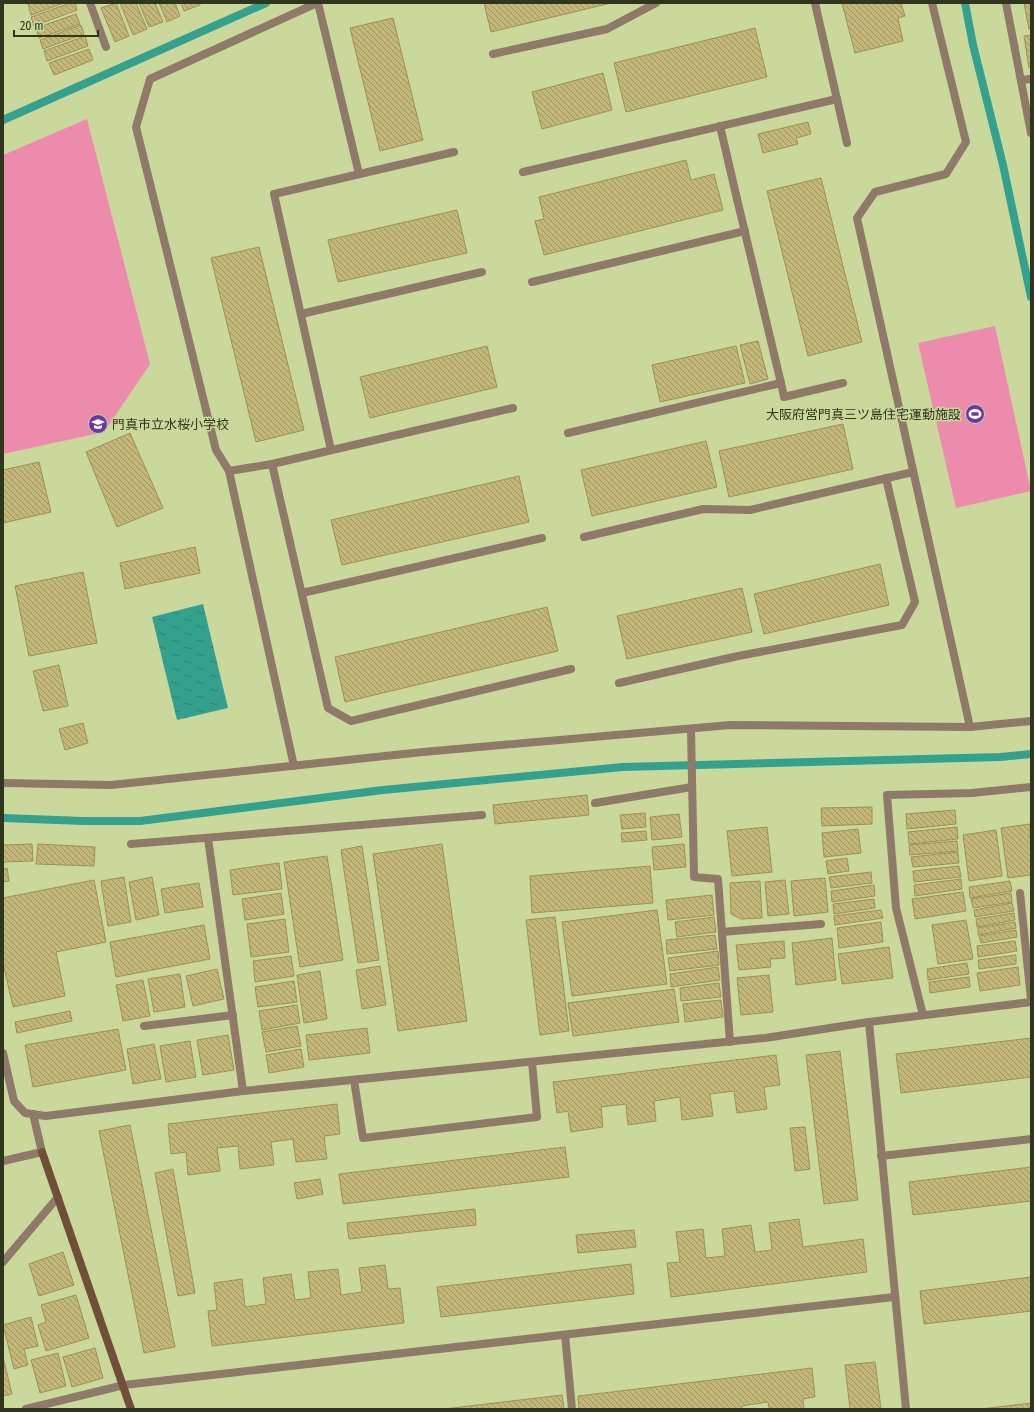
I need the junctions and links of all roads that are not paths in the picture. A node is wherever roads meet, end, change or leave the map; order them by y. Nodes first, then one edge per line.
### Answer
1 (90, 3) edge
2 (318, 3) edge
3 (656, 3) edge
4 (815, 3) edge
5 (932, 3) edge
6 (1006, 3) edge
7 (106, 47) dead end
8 (493, 54) dead end
9 (1031, 79) edge
10 (1021, 80) junction
11 (837, 98) junction
12 (720, 126) junction
13 (1031, 133) edge
14 (846, 143) dead end
15 (454, 152) dead end
16 (523, 172) dead end
17 (358, 174) junction
18 (745, 231) junction
19 (482, 272) dead end
20 (532, 282) dead end
21 (301, 314) junction
22 (781, 383) junction
23 (843, 383) dead end
24 (513, 408) dead end
25 (568, 433) dead end
26 (331, 450) junction
27 (272, 464) junction
28 (229, 471) junction
29 (913, 472) junction
30 (886, 478) junction
31 (584, 537) dead end
32 (542, 538) dead end
33 (302, 593) junction
34 (571, 668) dead end
35 (619, 683) dead end
36 (1031, 721) edge
37 (970, 727) junction
38 (691, 728) junction
39 (294, 766) junction
40 (3, 783) edge
41 (692, 787) junction
42 (1031, 787) edge
43 (595, 803) dead end
44 (482, 815) dead end
45 (208, 838) junction
46 (130, 844) dead end
47 (1020, 893) dead end
48 (821, 924) dead end
49 (722, 932) junction
50 (1031, 999) edge
51 (1031, 1002) edge
52 (233, 1015) junction
53 (923, 1016) junction
54 (869, 1022) junction
55 (144, 1026) dead end
56 (730, 1042) junction
57 (3, 1053) edge
58 (532, 1062) junction
59 (354, 1080) junction
60 (243, 1091) junction
61 (33, 1114) junction
62 (1031, 1139) edge
63 (42, 1152) junction
64 (881, 1156) junction
65 (3, 1161) edge
66 (58, 1197) junction
67 (3, 1262) edge
68 (894, 1298) junction
69 (565, 1335) junction
70 (124, 1385) junction
71 (26, 1409) edge
72 (132, 1409) edge
73 (572, 1409) edge
74 (906, 1409) edge

1 - 7 street
2 - 17 street
2 - 28 street
3 - 8 street
4 - 11 street
5 - 29 street
6 - 10 street
9 - 10 street
10 - 13 street
11 - 12 street
11 - 14 street
12 - 16 street
12 - 18 street
15 - 17 street
17 - 21 street
18 - 20 street
18 - 22 street
19 - 21 street
21 - 26 street
22 - 23 street
22 - 25 street
24 - 26 street
26 - 27 street
27 - 28 street
27 - 33 street
28 - 39 street
29 - 30 street
29 - 37 street
30 - 31 street
30 - 35 street
32 - 33 street
33 - 34 street
36 - 37 street
37 - 38 street
38 - 39 street
38 - 41 street
39 - 40 street
41 - 43 street
41 - 49 street
42 - 53 street
44 - 45 street
45 - 46 street
45 - 52 street
47 - 50 street
48 - 49 street
49 - 56 street
51 - 53 street
52 - 55 street
52 - 60 street
53 - 54 street
54 - 56 street
54 - 64 street
56 - 58 street
57 - 61 street
58 - 59 street
58 - 59 street
59 - 60 street
60 - 61 street
61 - 63 street
62 - 64 street
63 - 65 street
63 - 66 street
64 - 68 street
66 - 67 street
66 - 70 street
68 - 69 street
68 - 74 street
69 - 70 street
69 - 73 street
70 - 71 street
70 - 72 street

